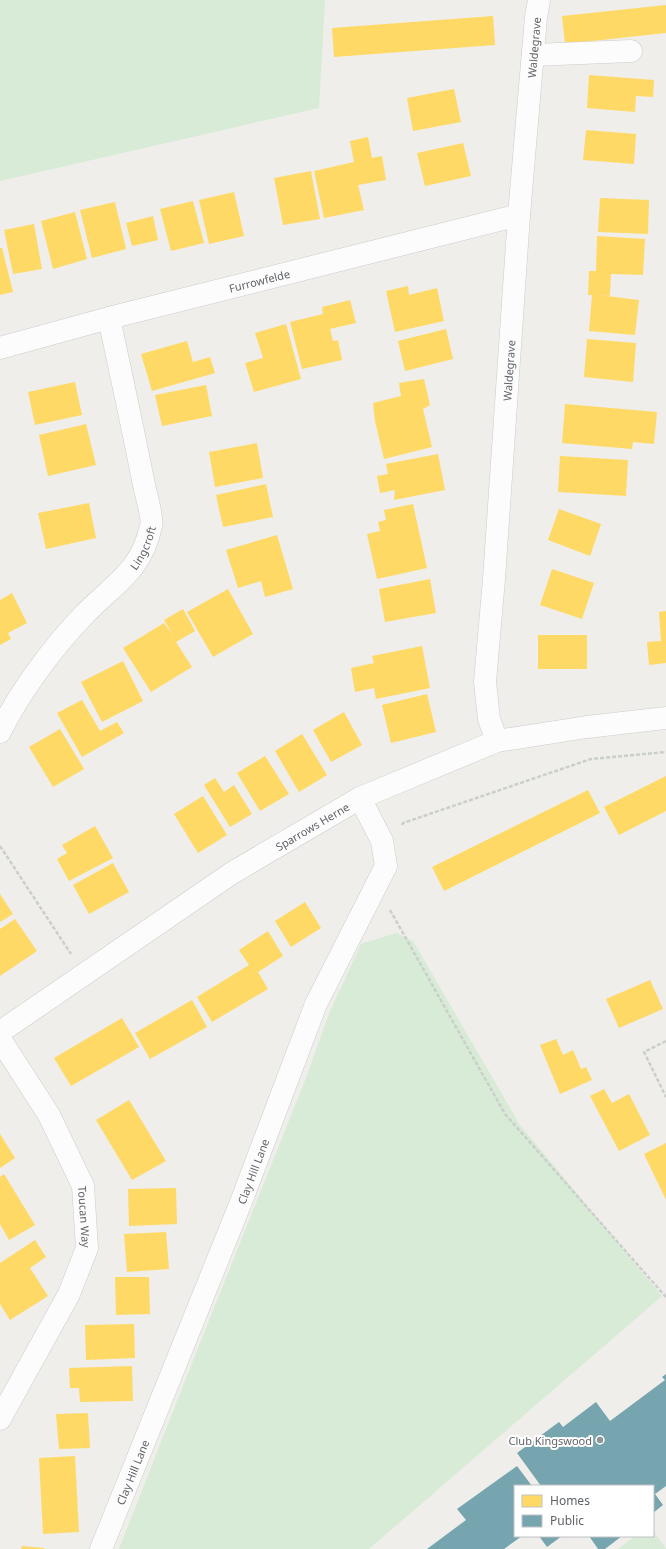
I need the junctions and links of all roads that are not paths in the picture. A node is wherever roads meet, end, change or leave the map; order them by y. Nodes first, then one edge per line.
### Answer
1 (540, 0) edge
2 (631, 51) dead end
3 (533, 55) junction
4 (519, 215) junction
5 (109, 318) junction
6 (0, 348) edge
7 (666, 718) edge
8 (0, 732) edge
9 (497, 741) junction
10 (360, 798) junction
11 (0, 1032) edge
12 (0, 1039) edge
13 (0, 1419) edge
14 (101, 1549) edge

1 - 3 street, Waldegrave
2 - 3 street
3 - 4 street, Waldegrave
4 - 5 street, Furrowfelde
4 - 9 street, Waldegrave
5 - 6 street, Furrowfelde
5 - 8 street, Lingcroft
7 - 9 street, Sparrows Herne
9 - 10 street, Sparrows Herne
10 - 11 street, Sparrows Herne
10 - 14 street, Clay Hill Lane
12 - 13 street, Toucan Way

